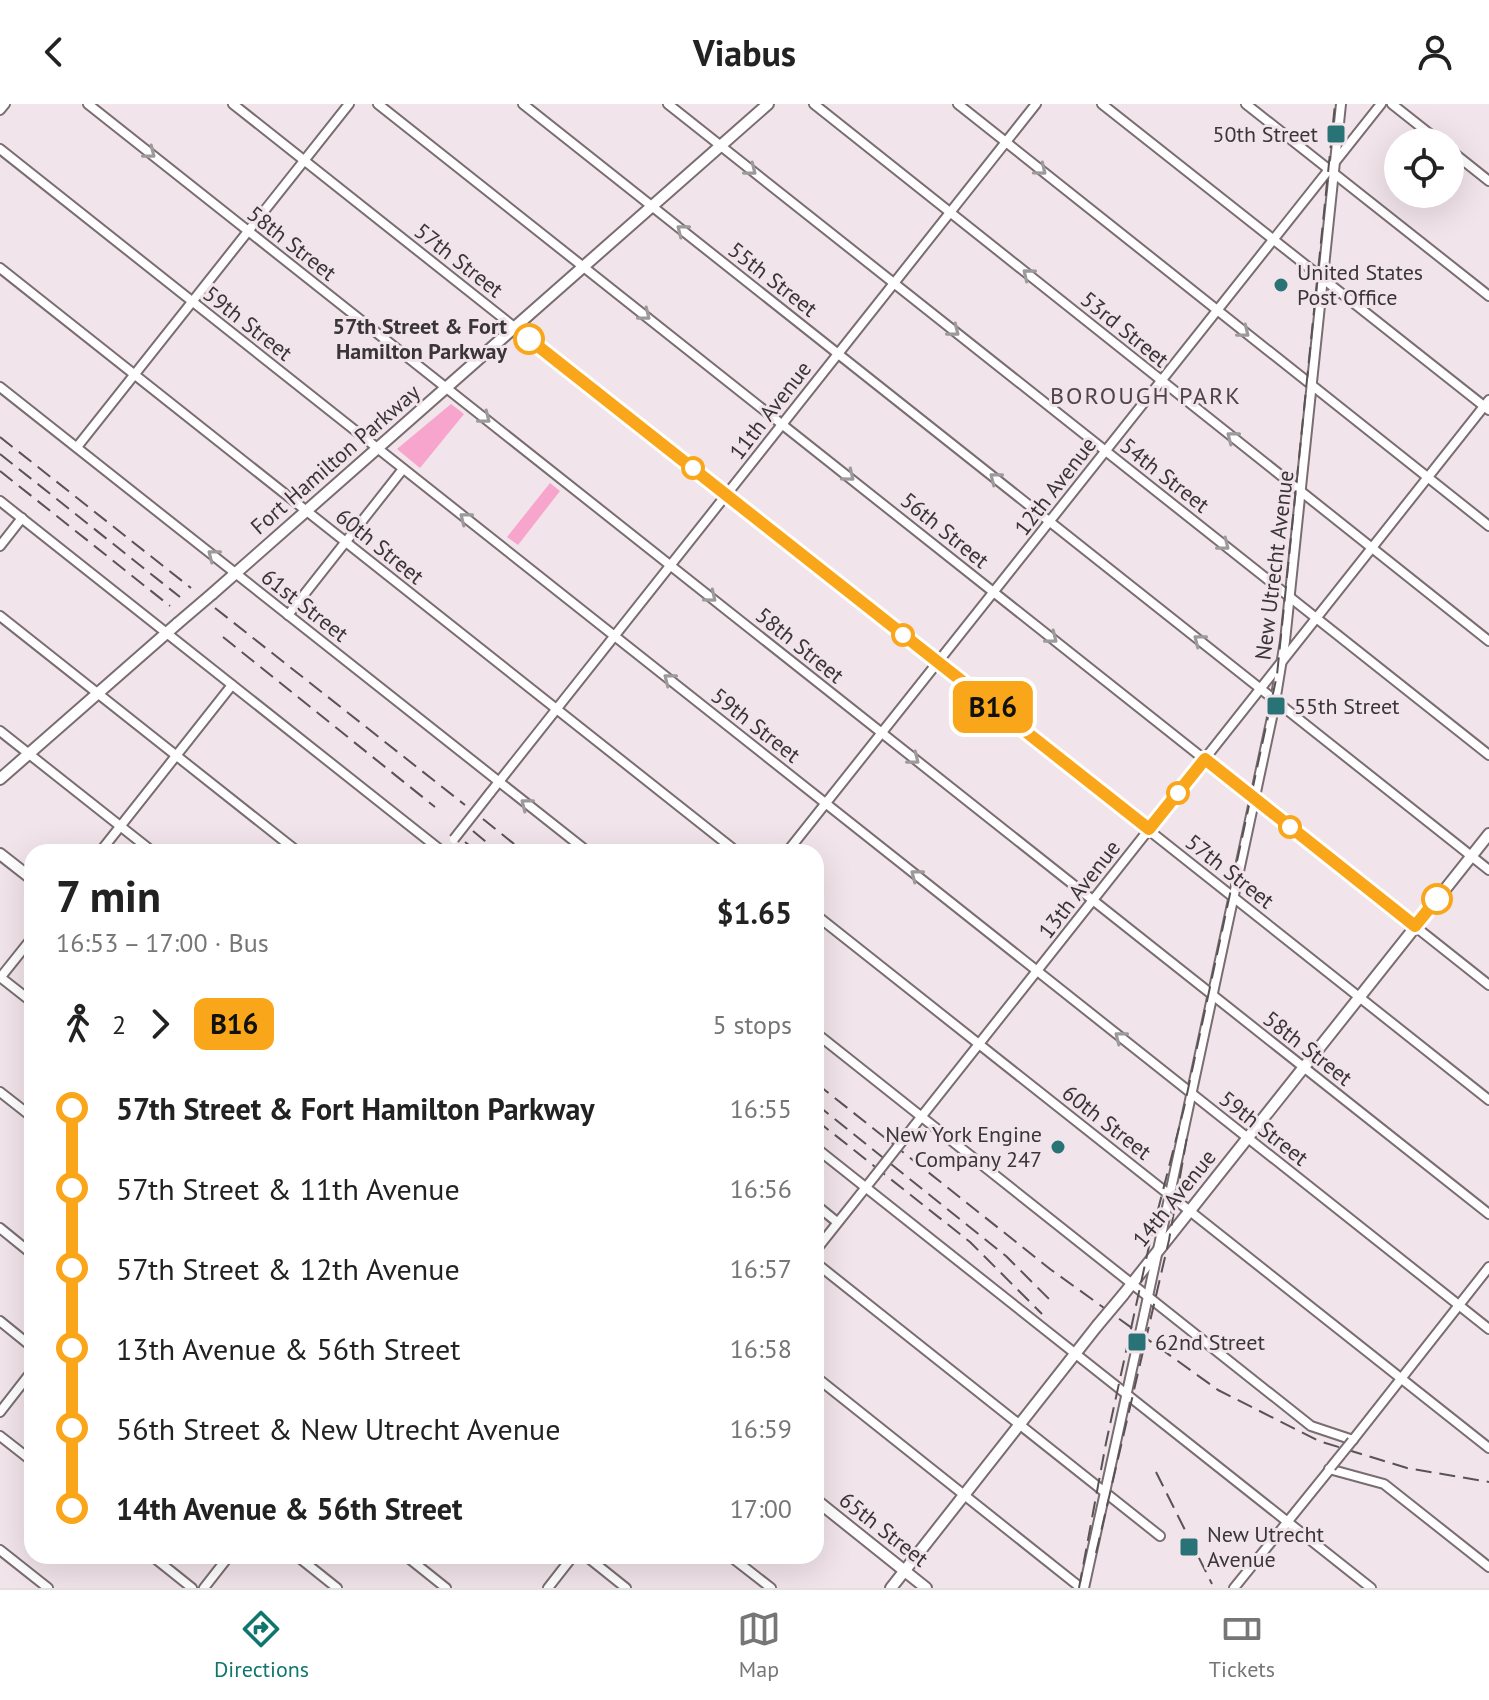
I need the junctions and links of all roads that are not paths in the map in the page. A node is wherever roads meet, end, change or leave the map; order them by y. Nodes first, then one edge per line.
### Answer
1 (5, 104) edge
2 (88, 104) edge
3 (233, 104) edge
4 (349, 104) edge
5 (378, 104) edge
6 (523, 104) edge
7 (668, 104) edge
8 (768, 104) edge
9 (814, 104) edge
10 (958, 104) edge
11 (1036, 104) edge
12 (1102, 104) edge
13 (1246, 104) edge
14 (1341, 104) edge
15 (1381, 104) edge
16 (1392, 104) edge
17 (0, 110) edge
18 (1422, 128) edge
19 (1006, 143) junction
20 (721, 146) junction
21 (0, 149) edge
22 (304, 160) junction
23 (1464, 161) edge
24 (1336, 162) junction
25 (1332, 172) junction
26 (1489, 181) edge
27 (652, 207) junction
28 (950, 211) junction
29 (248, 231) junction
30 (1273, 240) junction
31 (583, 267) junction
32 (0, 268) edge
33 (1323, 280) junction
34 (894, 284) junction
35 (1489, 296) edge
36 (192, 301) junction
37 (1217, 310) junction
38 (515, 327) junction
39 (838, 354) junction
40 (135, 374) junction
41 (1161, 380) junction
42 (1312, 385) junction
43 (0, 387) edge
44 (446, 387) junction
45 (1487, 405) edge
46 (782, 423) junction
47 (77, 447) junction
48 (377, 448) junction
49 (1105, 451) junction
50 (403, 469) junction
51 (1428, 477) junction
52 (1302, 492) junction
53 (727, 494) junction
54 (0, 501) edge
55 (306, 510) junction
56 (22, 518) junction
57 (1049, 521) junction
58 (1489, 526) edge
59 (346, 542) junction
60 (0, 546) edge
61 (1372, 548) junction
62 (670, 564) junction
63 (231, 577) junction
64 (993, 592) junction
65 (1290, 597) junction
66 (288, 615) junction
67 (0, 616) edge
68 (1316, 618) junction
69 (167, 633) junction
70 (615, 636) junction
71 (1489, 641) edge
72 (1281, 662) junction
73 (938, 663) junction
74 (232, 685) junction
75 (1260, 689) junction
76 (98, 693) junction
77 (1275, 700) junction
78 (557, 709) junction
79 (0, 731) edge
80 (882, 733) junction
81 (29, 754) junction
82 (1489, 755) edge
83 (176, 756) junction
84 (1205, 759) junction
85 (0, 779) edge
86 (499, 782) junction
87 (1254, 799) junction
88 (826, 804) junction
89 (120, 826) junction
90 (1149, 829) junction
91 (1489, 834) edge
92 (106, 844) edge
93 (143, 844) edge
94 (288, 844) edge
95 (433, 844) edge
96 (450, 844) edge
97 (578, 844) edge
98 (727, 844) edge
99 (794, 844) edge
100 (0, 854) edge
101 (1471, 856) junction
102 (1489, 870) edge
103 (24, 873) edge
104 (1233, 896) junction
105 (1093, 900) junction
106 (824, 921) edge
107 (1415, 926) junction
108 (24, 948) edge
109 (1037, 971) junction
110 (0, 977) edge
111 (1489, 985) edge
112 (1212, 995) junction
113 (24, 996) edge
114 (1360, 997) junction
115 (824, 1039) edge
116 (979, 1044) junction
117 (1304, 1067) junction
118 (0, 1092) edge
119 (1191, 1093) junction
120 (1489, 1100) edge
121 (24, 1111) edge
122 (921, 1117) junction
123 (1248, 1138) junction
124 (824, 1154) edge
125 (866, 1187) junction
126 (1170, 1196) junction
127 (824, 1211) edge
128 (1190, 1211) junction
129 (1489, 1214) edge
130 (837, 1222) junction
131 (0, 1228) edge
132 (824, 1239) edge
133 (24, 1248) edge
134 (1158, 1252) junction
135 (1489, 1267) edge
136 (824, 1269) edge
137 (1132, 1284) junction
138 (1148, 1297) junction
139 (1459, 1305) junction
140 (0, 1321) edge
141 (1489, 1329) edge
142 (24, 1340) edge
143 (1076, 1354) junction
144 (1401, 1378) junction
145 (24, 1381) edge
146 (824, 1383) edge
147 (1126, 1394) junction
148 (0, 1412) edge
149 (1020, 1425) junction
150 (0, 1436) edge
151 (1352, 1440) junction
152 (1489, 1448) edge
153 (24, 1455) edge
154 (1330, 1468) junction
155 (1106, 1492) junction
156 (965, 1495) junction
157 (824, 1506) edge
158 (1287, 1522) junction
159 (1160, 1536) dead end
160 (0, 1550) edge
161 (162, 1564) edge
162 (223, 1564) edge
163 (307, 1564) edge
164 (416, 1564) edge
165 (567, 1564) edge
166 (596, 1564) edge
167 (740, 1564) edge
168 (1489, 1567) edge
169 (905, 1571) junction
170 (48, 1588) edge
171 (192, 1588) edge
172 (204, 1588) edge
173 (337, 1588) edge
174 (446, 1588) edge
175 (548, 1588) edge
176 (626, 1588) edge
177 (771, 1588) edge
178 (891, 1588) edge
179 (926, 1588) edge
180 (1083, 1588) edge
181 (1234, 1588) edge
182 (1371, 1588) edge

1 - 17 street
2 -> 29 street, 58th Street
3 - 22 street, 57th Street
4 - 22 street
5 - 31 street, 56th Street
6 - 27 street, 55th Street
7 - 20 street, 54th Street
8 - 20 main road, Fort Hamilton Parkway
9 - 28 street, 53rd Street
10 - 19 street
11 - 19 street, 11th Avenue
12 - 30 street
13 - 25 street
14 - 24 street, New Utrecht Avenue
15 - 24 street
16 - 18 street
19 - 28 street, 11th Avenue
19 -> 37 street
20 - 27 main road, Fort Hamilton Parkway
20 -> 34 street, 54th Street
21 - 36 street, 59th Street
22 - 29 street
22 - 38 street, 57th Street
23 - 26 street
24 - 25 street, New Utrecht Avenue
25 - 30 street, 12th Avenue
25 - 33 street, New Utrecht Avenue
25 - 35 street
27 - 31 main road, Fort Hamilton Parkway
39 -> 27 street, 55th Street
28 - 34 street, 11th Avenue
41 -> 28 street, 53rd Street
29 - 36 street
29 - 44 street, 58th Street
30 - 33 street
30 - 37 street, 12th Avenue
31 - 38 main road, Fort Hamilton Parkway
31 -> 46 street, 56th Street
32 - 40 street, 60th Street
33 - 42 street, New Utrecht Avenue
33 - 45 street
34 - 39 street, 11th Avenue
34 -> 49 street, 54th Street
36 - 40 street
36 - 48 street, 59th Street
37 - 41 street, 12th Avenue
37 -> 42 street
38 - 44 main road, Fort Hamilton Parkway
38 - 53 street, 57th Street
39 - 46 street, 11th Avenue
57 -> 39 street, 55th Street
40 - 47 street
40 - 55 street, 60th Street
41 - 49 street, 12th Avenue
52 -> 41 street, 53rd Street
42 - 51 street
42 - 52 street, New Utrecht Avenue
43 - 47 street, 61st Street
44 - 48 main road, Fort Hamilton Parkway
44 -> 62 street, 58th Street
45 - 51 street, 13th Avenue
46 - 53 street, 11th Avenue
46 -> 64 street, 56th Street
63 -> 47 street, 61st Street
48 - 50 street, 59th Street
48 - 55 main road, Fort Hamilton Parkway
49 - 57 street, 12th Avenue
49 -> 65 street, 54th Street
50 - 59 street
70 -> 50 street, 59th Street
51 - 58 street
51 - 61 street, 13th Avenue
52 - 61 street, 53rd Street
52 - 65 street, New Utrecht Avenue
53 - 62 street, 11th Avenue
53 - 73 street, 57th Street
54 - 56 street
55 - 59 street, 60th Street
55 - 63 main road, Fort Hamilton Parkway
56 - 60 street
56 - 69 street
57 - 64 street, 12th Avenue
75 -> 57 street, 55th Street
59 - 66 street
59 - 78 street, 60th Street
61 - 68 street, 13th Avenue
61 - 71 street, 53rd Street
62 - 70 street, 11th Avenue
62 -> 80 street, 58th Street
63 - 66 street, 61st Street
63 - 69 main road, Fort Hamilton Parkway, bridge
64 - 73 street, 12th Avenue
64 -> 84 street, 56th Street
65 - 68 street, 54th Street
65 - 72 street, New Utrecht Avenue
66 - 86 street, 61st Street
67 - 76 street
68 - 72 street, 13th Avenue
68 - 82 street, 54th Street
69 - 74 street
69 - 76 main road, Fort Hamilton Parkway
70 - 78 street, 11th Avenue
88 -> 70 street, 59th Street
72 - 75 street, 13th Avenue
72 - 77 street, New Utrecht Avenue
73 - 80 street, 12th Avenue
73 - 90 street, 57th Street
74 - 83 street
74 - 95 street
75 - 77 street, 55th Street
75 - 84 street, 13th Avenue
76 - 81 main road, Fort Hamilton Parkway
76 - 83 street
77 - 87 street, New Utrecht Avenue
77 - 101 street, 55th Street
78 - 86 street, 11th Avenue
78 - 98 street, 60th Street
79 - 81 street
80 - 88 street, 12th Avenue
80 -> 105 street, 58th Street
81 - 85 main road, Fort Hamilton Parkway
81 - 89 street
83 - 89 street
83 - 94 street
84 - 87 street, 56th Street
84 - 90 street, 13th Avenue
86 - 96 street, 11th Avenue, bridge
97 -> 86 street, 61st Street
87 - 104 street, New Utrecht Avenue
87 - 107 street, 56th Street
88 - 99 street, 12th Avenue
109 -> 88 street, 59th Street
89 - 92 street
89 - 93 street
90 - 104 street, 57th Street
90 - 105 street, 13th Avenue
91 - 101 main road, 14th Avenue
100 - 103 main road
101 - 102 street, 55th Street
101 - 107 main road, 14th Avenue
104 - 112 street, New Utrecht Avenue
104 - 114 street, 57th Street
105 - 109 street, 13th Avenue
105 - 112 street, 58th Street
106 - 116 street, 60th Street
107 - 111 street, 56th Street
107 - 114 main road, 14th Avenue
108 - 110 street
109 - 116 street, 13th Avenue
119 -> 109 street, 59th Street
110 - 113 street
112 - 117 street, 58th Street
112 - 119 street, New Utrecht Avenue
114 - 117 main road, 14th Avenue
114 - 120 street, 57th Street
115 - 122 street
116 - 122 street, 13th Avenue
116 - 126 street, 60th Street
117 - 123 main road, 14th Avenue
117 - 129 street, 58th Street
118 - 121 street
119 - 123 street, 59th Street
119 - 126 street, New Utrecht Avenue
122 - 125 street, 13th Avenue, bridge
122 - 137 street
123 - 128 main road, 14th Avenue
123 - 139 street, 59th Street
124 - 125 street
125 - 130 street, 13th Avenue
125 - 143 street
126 - 128 street, 60th Street
126 - 134 street, New Utrecht Avenue
127 - 130 street
128 - 134 main road, 14th Avenue
128 - 144 street, 60th Street
130 - 132 street, 13th Avenue
131 - 133 street
134 - 137 main road, 14th Avenue
134 - 138 street, New Utrecht Avenue
135 - 139 street
136 - 149 street
137 - 138 street
137 - 143 main road, 14th Avenue, bridge
138 - 147 street, New Utrecht Avenue, bridge
138 - 151 street
139 - 141 street, 59th Street
139 - 144 street
140 - 142 street
143 - 147 street
143 - 149 main road, 14th Avenue
144 - 151 street
144 - 152 street, 60th Street
145 - 148 street
146 - 156 street
147 - 155 street, New Utrecht Avenue
147 - 158 street
149 - 155 street
149 - 156 main road, 14th Avenue
150 - 153 street
151 - 154 street, bridge
154 - 158 street
154 - 168 street
155 - 159 street
155 - 180 street, New Utrecht Avenue
156 - 169 main road, 14th Avenue
156 - 180 street
157 - 169 main road, 65th Street
158 - 181 street
158 - 182 street
160 - 170 street
161 - 171 street
162 - 172 street
163 - 173 street
164 - 174 street
165 - 175 street
166 - 176 street
167 - 177 street
169 - 178 main road, 14th Avenue
169 - 179 main road, 65th Street

